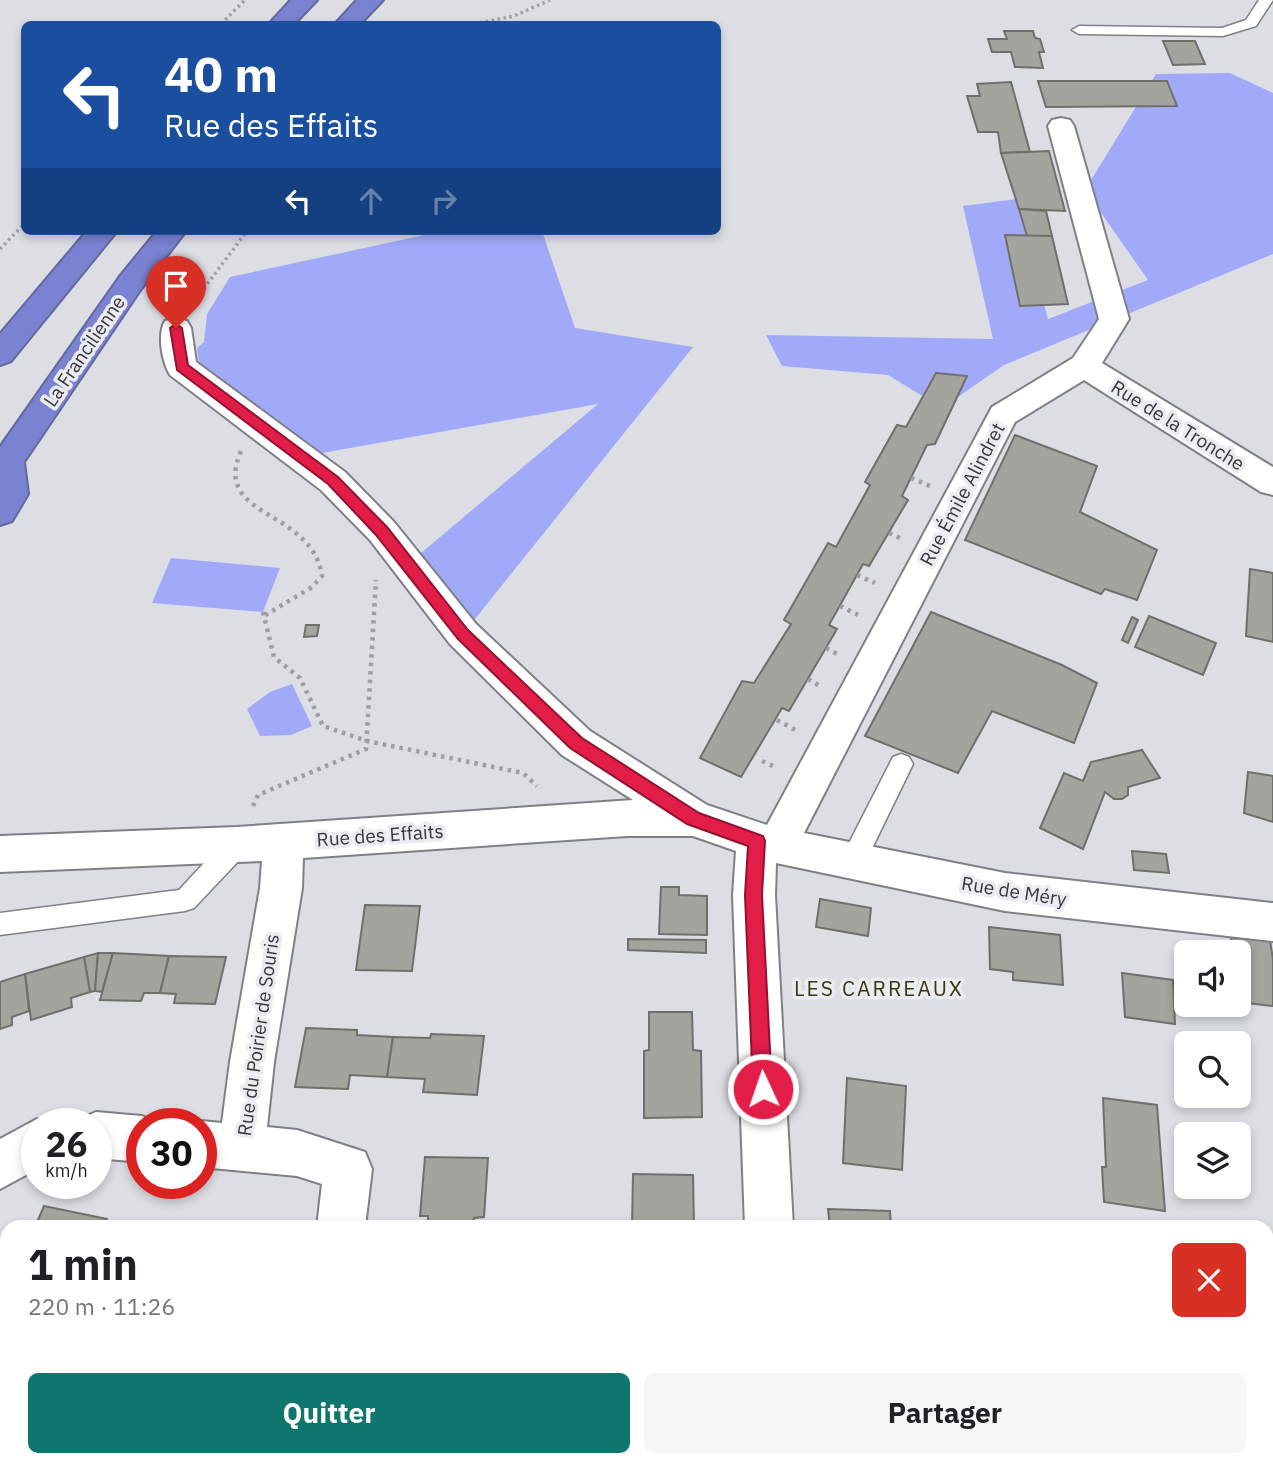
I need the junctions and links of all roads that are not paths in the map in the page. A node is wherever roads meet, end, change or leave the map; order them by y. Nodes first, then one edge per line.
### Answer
1 (305, 0) edge
2 (371, 0) edge
3 (1266, 0) edge
4 (284, 21) edge
5 (349, 21) edge
6 (1079, 30) dead end
7 (1061, 126) dead end
8 (100, 235) edge
9 (169, 235) edge
10 (176, 328) road end
11 (0, 354) edge
12 (1084, 366) junction
13 (4, 467) edge
14 (1273, 483) edge
15 (0, 512) edge
16 (901, 764) dead end
17 (693, 818) junction
18 (283, 841) junction
19 (767, 843) junction
20 (237, 845) junction
21 (0, 855) edge
22 (853, 861) junction
23 (1273, 922) edge
24 (0, 924) edge
25 (222, 1145) edge
26 (21, 1152) edge
27 (0, 1166) edge
28 (342, 1220) edge
29 (769, 1220) edge

1 - 4 highway
2 - 5 highway
3 - 6 lane
7 - 12 street, Rue Émile Alindret
8 - 11 highway
9 - 13 highway, La Francilienne
10 - 17 street
12 - 14 street, Rue de la Tronche
12 - 19 street, Rue Émile Alindret
13 - 15 highway
16 - 22 lane
17 - 18 street, Rue des Effaits
17 - 19 street, Rue des Effaits
18 - 20 street, Rue des Effaits
18 - 25 street, Rue du Poirier de Souris
19 - 22 street, Rue de Méry
19 - 29 street
20 - 21 street, Rue des Effaits
20 - 24 lane
22 - 23 street, Rue de Méry
25 - 28 street, Rue du Poirier de Souris
26 - 27 street

